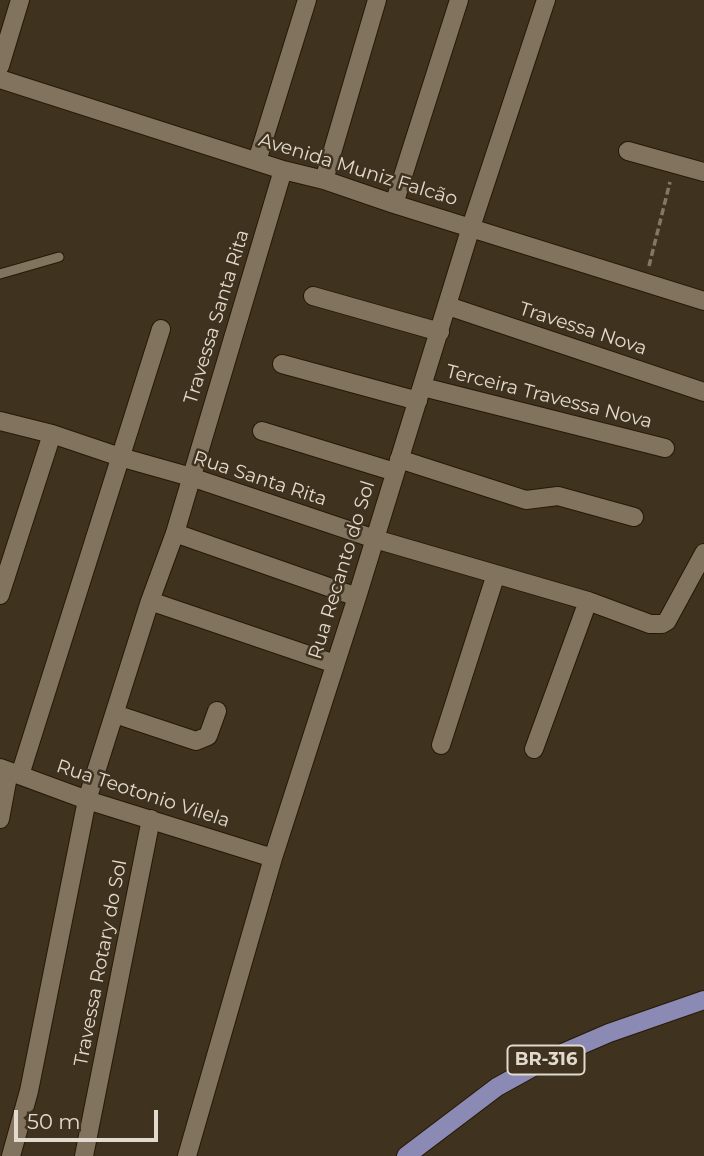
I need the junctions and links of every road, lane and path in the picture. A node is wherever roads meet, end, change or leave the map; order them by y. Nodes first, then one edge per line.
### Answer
1 (20, 0) edge
2 (307, 0) edge
3 (377, 0) edge
4 (459, 0) edge
5 (546, 0) edge
6 (0, 66) edge
7 (0, 79) edge
8 (628, 151) dead end
9 (257, 161) junction
10 (675, 163) junction
11 (283, 170) junction
12 (704, 172) edge
13 (324, 180) junction
14 (394, 204) junction
15 (471, 227) junction
16 (59, 257) dead end
17 (0, 274) edge
18 (645, 282) junction
19 (313, 296) dead end
20 (704, 301) edge
21 (448, 306) junction
22 (161, 329) dead end
23 (440, 332) junction
24 (282, 364) dead end
25 (704, 391) edge
26 (420, 394) junction
27 (0, 421) edge
28 (262, 431) dead end
29 (52, 434) junction
30 (665, 448) dead end
31 (120, 457) junction
32 (397, 465) junction
33 (191, 477) junction
34 (634, 517) dead end
35 (175, 534) junction
36 (375, 539) junction
37 (704, 553) edge
38 (496, 574) junction
39 (0, 594) edge
40 (357, 597) junction
41 (150, 601) junction
42 (588, 601) junction
43 (335, 664) junction
44 (217, 711) dead end
45 (115, 714) junction
46 (442, 745) dead end
47 (534, 748) dead end
48 (10, 772) edge
49 (87, 800) junction
50 (0, 819) edge
51 (151, 819) junction
52 (273, 858) junction
53 (704, 1000) edge
54 (11, 1156) edge
55 (84, 1156) edge
56 (187, 1156) edge
57 (406, 1156) edge

1 - 6 street
2 - 9 street
3 - 13 street
4 - 14 street
5 - 15 street, Rua Recanto do Sol
7 - 9 street, Avenida Muniz Falcão
8 - 10 street
9 - 11 street, Avenida Muniz Falcão
10 - 12 street
10 - 18 path
11 - 13 street, Avenida Muniz Falcão
11 - 33 street, Travessa Santa Rita
13 - 14 street, Avenida Muniz Falcão
14 - 15 street, Avenida Muniz Falcão
15 - 18 street, Avenida Muniz Falcão
15 - 21 street, Rua Recanto do Sol
16 - 17 lane
18 - 20 street, Avenida Muniz Falcão
19 - 23 street
21 - 23 street, Rua Recanto do Sol
21 - 25 street, Travessa Nova
22 - 31 street
23 - 26 street, Rua Recanto do Sol
24 - 26 street, Terceira Travessa Nova
26 - 30 street, Terceira Travessa Nova
26 - 32 street, Rua Recanto do Sol
27 - 29 street, Rua Santa Rita
28 - 32 street
29 - 31 street, Rua Santa Rita
29 - 39 street
31 - 33 street, Rua Santa Rita
31 - 48 street
32 - 34 street
32 - 36 street, Rua Recanto do Sol
33 - 35 street, Travessa Santa Rita
33 - 36 street, Rua Santa Rita
35 - 40 street
35 - 41 street, Travessa Santa Rita
36 - 38 street, Rua Santa Rita
36 - 40 street, Rua Recanto do Sol
37 - 42 street, Rua Santa Rita
38 - 42 street, Rua Santa Rita
38 - 46 street
40 - 43 street, Rua Recanto do Sol
41 - 43 street
41 - 45 street, Travessa Santa Rita
42 - 47 street
43 - 52 street, Rua Recanto do Sol
44 - 45 street
45 - 49 street, Travessa Santa Rita
48 - 49 street, Rua Teotonio Vilela
48 - 50 street
49 - 51 street, Rua Teotonio Vilela
49 - 54 street, Travessa Santa Rita
51 - 52 street, Rua Teotonio Vilela
51 - 55 street, Travessa Rotary do Sol
52 - 56 street, Rua Recanto do Sol
53 - 57 main road, BR-316

